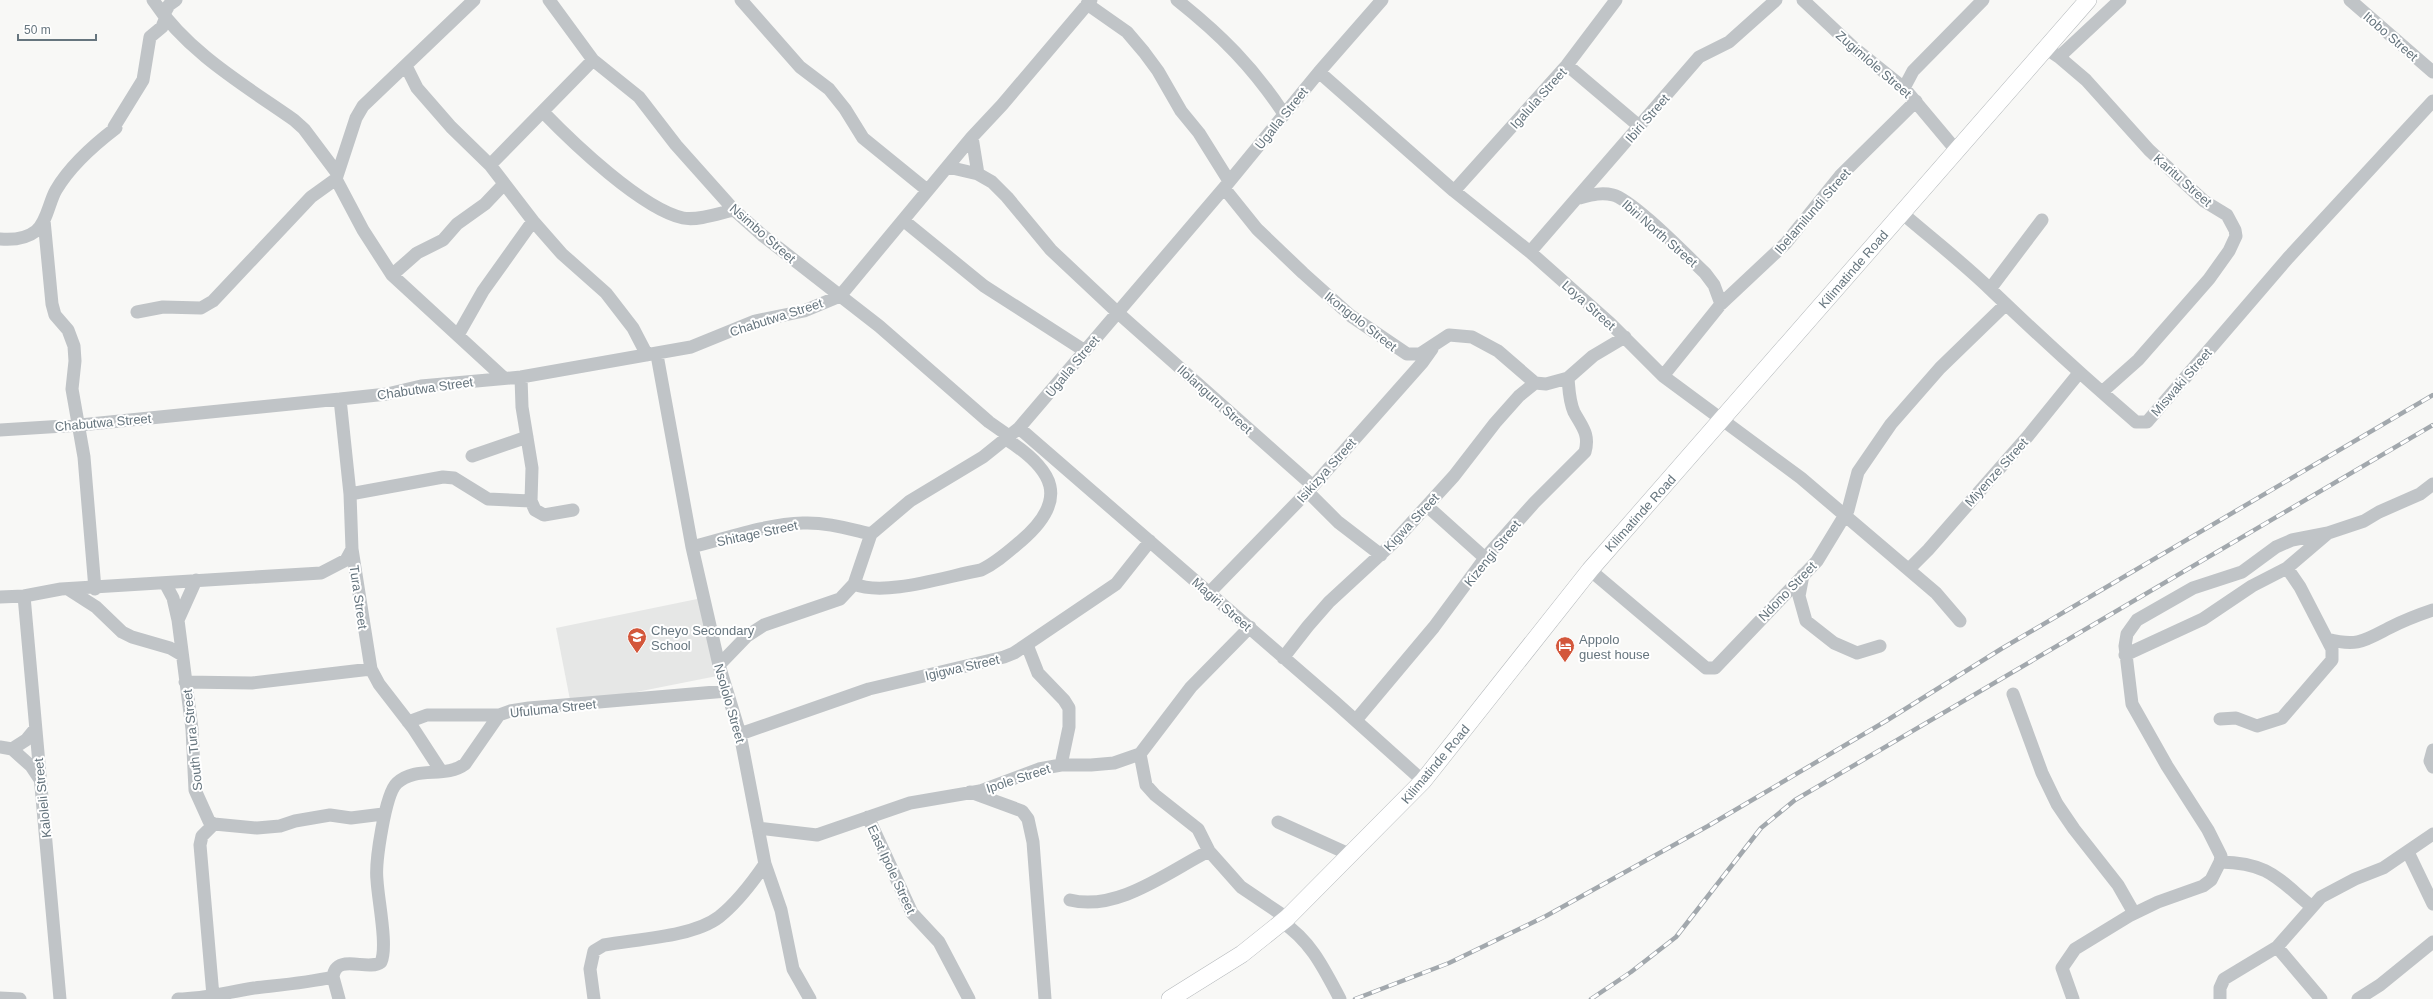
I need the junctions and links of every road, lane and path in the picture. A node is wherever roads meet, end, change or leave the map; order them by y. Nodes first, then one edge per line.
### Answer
1 (153, 0) edge
2 (176, 0) edge
3 (474, 0) edge
4 (549, 0) edge
5 (741, 0) edge
6 (1177, 0) edge
7 (1382, 0) edge
8 (1616, 0) edge
9 (1776, 0) edge
10 (1803, 0) edge
11 (1983, 0) edge
12 (2088, 0) edge
13 (2120, 0) edge
14 (2350, 0) edge
15 (1089, 2) edge
16 (165, 16) junction
17 (2053, 53) junction
18 (593, 60) junction
19 (1568, 65) junction
20 (406, 66) junction
21 (1319, 72) junction
22 (2433, 72) edge
23 (1904, 88) junction
24 (1916, 101) junction
25 (2433, 101) edge
26 (543, 112) junction
27 (1284, 114) junction
28 (1638, 126) junction
29 (972, 137) junction
30 (1956, 150) junction
31 (490, 165) junction
32 (948, 167) junction
33 (978, 174) junction
34 (337, 176) junction
35 (504, 184) junction
36 (1226, 184) junction
37 (927, 190) junction
38 (1454, 191) junction
39 (1579, 198) junction
40 (734, 210) junction
41 (1902, 213) junction
42 (44, 220) junction
43 (903, 220) junction
44 (2042, 220) dead end
45 (533, 221) junction
46 (0, 239) edge
47 (1530, 252) junction
48 (392, 275) junction
49 (1990, 288) junction
50 (840, 296) junction
51 (1721, 304) junction
52 (2005, 305) junction
53 (137, 312) dead end
54 (1118, 312) junction
55 (458, 335) junction
56 (1625, 337) junction
57 (1436, 342) junction
58 (1085, 351) junction
59 (652, 355) junction
60 (2080, 373) junction
61 (1664, 376) junction
62 (521, 377) junction
63 (504, 378) junction
64 (1568, 378) junction
65 (1535, 383) junction
66 (2102, 392) junction
67 (340, 400) junction
68 (1722, 421) junction
69 (80, 425) junction
70 (0, 430) edge
71 (1011, 434) junction
72 (527, 437) junction
73 (472, 456) dead end
74 (2433, 484) edge
75 (1310, 488) junction
76 (350, 494) junction
77 (531, 500) junction
78 (1427, 506) junction
79 (573, 510) dead end
80 (1844, 516) junction
81 (2328, 533) junction
82 (870, 534) junction
83 (1150, 541) junction
84 (692, 547) junction
85 (352, 549) junction
86 (1381, 555) junction
87 (1485, 558) junction
88 (2286, 568) junction
89 (1908, 569) junction
90 (1590, 570) junction
91 (1803, 575) junction
92 (196, 580) junction
93 (165, 583) junction
94 (854, 584) junction
95 (68, 589) junction
96 (95, 589) junction
97 (1210, 592) junction
98 (24, 596) junction
99 (0, 597) edge
100 (2433, 610) edge
101 (178, 620) junction
102 (1960, 621) dead end
103 (1250, 627) junction
104 (2328, 639) junction
105 (1027, 645) junction
106 (1880, 646) dead end
107 (182, 655) junction
108 (2125, 655) junction
109 (1283, 658) junction
110 (719, 665) junction
111 (371, 669) junction
112 (185, 682) junction
113 (727, 691) junction
114 (2013, 694) dead end
115 (499, 715) junction
116 (2220, 719) dead end
117 (1356, 720) junction
118 (408, 722) junction
119 (35, 729) junction
120 (740, 734) junction
121 (6, 748) edge
122 (2433, 750) edge
123 (1140, 754) junction
124 (1061, 765) junction
125 (2433, 767) edge
126 (442, 772) junction
127 (40, 780) junction
128 (1423, 781) junction
129 (970, 792) junction
130 (383, 814) junction
131 (868, 818) junction
132 (1278, 822) dead end
133 (214, 824) junction
134 (758, 828) junction
135 (2433, 834) edge
136 (1210, 851) junction
137 (2408, 852) junction
138 (1351, 855) junction
139 (2220, 862) junction
140 (766, 864) junction
141 (1070, 900) dead end
142 (2433, 904) edge
143 (2312, 907) junction
144 (2134, 913) junction
145 (1285, 920) junction
146 (2433, 942) edge
147 (2277, 947) junction
148 (332, 977) junction
149 (213, 996) junction
150 (0, 998) edge
151 (20, 999) edge
152 (60, 999) edge
153 (178, 999) edge
154 (339, 999) edge
155 (594, 999) edge
156 (810, 999) edge
157 (969, 999) edge
158 (1045, 999) edge
159 (1170, 999) edge
160 (1340, 999) edge
161 (2074, 999) edge
162 (2220, 999) edge
163 (2321, 999) edge
164 (2358, 999) edge

1 - 16 street
2 - 16 street
3 - 20 street
4 - 18 street, Nsimbo Street
5 - 37 street
6 - 27 street
7 - 21 street, Ugalla Street
8 - 19 street, Igalula Street
9 - 28 street, Ibiri Street
10 - 23 street, Zugimlole Street
11 - 23 street
12 - 17 main road, Kilimatinde Road
13 - 17 street
14 - 22 street, Itobo Street
15 - 29 street
15 - 36 street, Ikongolo Street
16 - 34 street
16 - 42 street
17 - 30 main road, Kilimatinde Road
17 - 66 street, Karitu Street
18 - 26 street
18 - 40 street, Nsimbo Street
19 - 28 street
19 - 38 street, Igalula Street
20 - 31 street, Nsololo Street
20 - 34 street
21 - 27 street, Ugalla Street
21 - 38 street, Loya Street
23 - 24 street, Zugimlole Street
24 - 30 street, Zugimlole Street
24 - 51 street, Ibelamilundi Street
25 - 66 street, Miswaki Street
26 - 31 street
26 - 40 street
27 - 36 street, Ugalla Street
28 - 39 street, Ibiri Street
29 - 32 street
29 - 33 street
30 - 41 main road, Kilimatinde Road
31 - 35 street, Nsololo Street
32 - 33 street, Ilolanguru Street
32 - 37 street
33 - 54 street, Ilolanguru Street
34 - 48 street
34 - 53 street
35 - 45 street, Nsololo Street
35 - 48 street
36 - 54 street, Ugalla Street
36 - 57 street, Ikongolo Street
37 - 43 street
38 - 47 street, Loya Street
39 - 47 street, Ibiri Street
39 - 51 street, Ibiri North Street
40 - 50 street, Nsimbo Street
41 - 49 street, Miswaki Street
41 - 68 main road, Kilimatinde Road
42 - 46 street
42 - 69 street
43 - 50 street
43 - 58 street
44 - 49 street
45 - 55 street
45 - 59 street, Nsololo Street
47 - 56 street, Loya Street
48 - 55 street
49 - 52 street, Miswaki Street
50 - 59 street, Chabutwa Street
50 - 71 street, Nsimbo Street
51 - 61 street, Ibelamilundi Street
52 - 60 street, Miswaki Street
52 - 80 street, Ndono Street
54 - 58 street, Ugalla Street
54 - 75 street, Ilolanguru Street
55 - 63 street
56 - 61 street, Loya Street
56 - 64 street
57 - 65 street, Ikongolo Street
57 - 75 street, Isikizya Street
58 - 71 street, Ugalla Street
59 - 62 street, Chabutwa Street
59 - 84 street, Nsololo Street
60 - 66 street, Miswaki Street
60 - 89 street, Miyenze Street
61 - 68 street, Loya Street
62 - 63 street, Chabutwa Street
62 - 72 street
63 - 67 street, Chabutwa Street
64 - 65 street
64 - 87 street, Kizengi Street
65 - 78 street, Kigwa Street
67 - 69 street, Chabutwa Street
67 - 76 street, Tura Street
68 - 80 street, Loya Street
68 - 90 main road, Kilimatinde Road
69 - 70 street, Chabutwa Street
69 - 96 street
71 - 82 street, Ugalla Street
71 - 83 street, Magiri Street
71 - 94 street
72 - 73 street
72 - 77 street
74 - 81 street
75 - 86 street, Ilolanguru Street
75 - 97 street, Isikizya Street
76 - 77 street
76 - 85 street, Tura Street
77 - 79 street
78 - 86 street, Kigwa Street
78 - 87 street
80 - 89 street, Loya Street
80 - 91 street, Ndono Street
81 - 88 street
81 - 108 street
82 - 84 street, Shitage Street
82 - 94 street
83 - 97 street, Magiri Street
83 - 105 street, Igigwa Street
84 - 110 street, Nsololo Street
85 - 92 street
85 - 111 street, Tura Street
86 - 109 street, Kigwa Street
87 - 117 street, Kizengi Street
88 - 104 street
88 - 108 street
89 - 102 street, Loya Street
90 - 91 street, Ndono Street
90 - 128 main road, Kilimatinde Road
91 - 106 street
92 - 93 street
92 - 101 street
93 - 96 street
93 - 101 street, South Tura Street
94 - 110 street
95 - 96 street
95 - 98 street
95 - 107 street
97 - 103 street, Magiri Street
98 - 99 street
98 - 119 street, Kaloleli Street
100 - 104 street
101 - 107 street, South Tura Street
103 - 109 street, Magiri Street
103 - 123 street
104 - 116 street
105 - 120 street, Igigwa Street
105 - 124 street
107 - 112 street, South Tura Street
108 - 139 street
109 - 117 street, Magiri Street
110 - 113 street, Nsololo Street
111 - 112 street
111 - 118 street, Tura Street
112 - 133 street, South Tura Street
113 - 115 street, Ufuluma Street
113 - 120 street, Nsololo Street
114 - 144 street
115 - 118 street
115 - 126 street, Ufuluma Street
117 - 128 street, Magiri Street
118 - 126 street, Tura Street
119 - 121 street
119 - 127 street, Kaloleli Street
120 - 134 street, Nsololo Street
121 - 127 street
122 - 125 street
123 - 124 street, Ipole Street
123 - 136 street
124 - 129 street, Ipole Street
126 - 130 street, Ufuluma Street
127 - 152 street, Kaloleli Street
128 - 138 main road, Kilimatinde Road
129 - 131 street, Ipole Street
129 - 158 street
130 - 133 street
130 - 148 street, Ufuluma Street
131 - 134 street, Ipole Street
131 - 157 street, East Ipole Street
132 - 138 street
133 - 149 street
134 - 140 street, Nsololo Street
135 - 137 street
136 - 141 street
136 - 145 street
137 - 142 street
137 - 143 street
138 - 145 main road, Kilimatinde Road
139 - 143 street
139 - 144 street
140 - 155 street
140 - 156 street, Nsololo Street
143 - 147 street
144 - 161 street
145 - 159 main road, Kilimatinde Road
145 - 160 street
146 - 164 street
147 - 162 street
147 - 163 street
148 - 149 street
148 - 154 street
149 - 153 street
150 - 151 street

